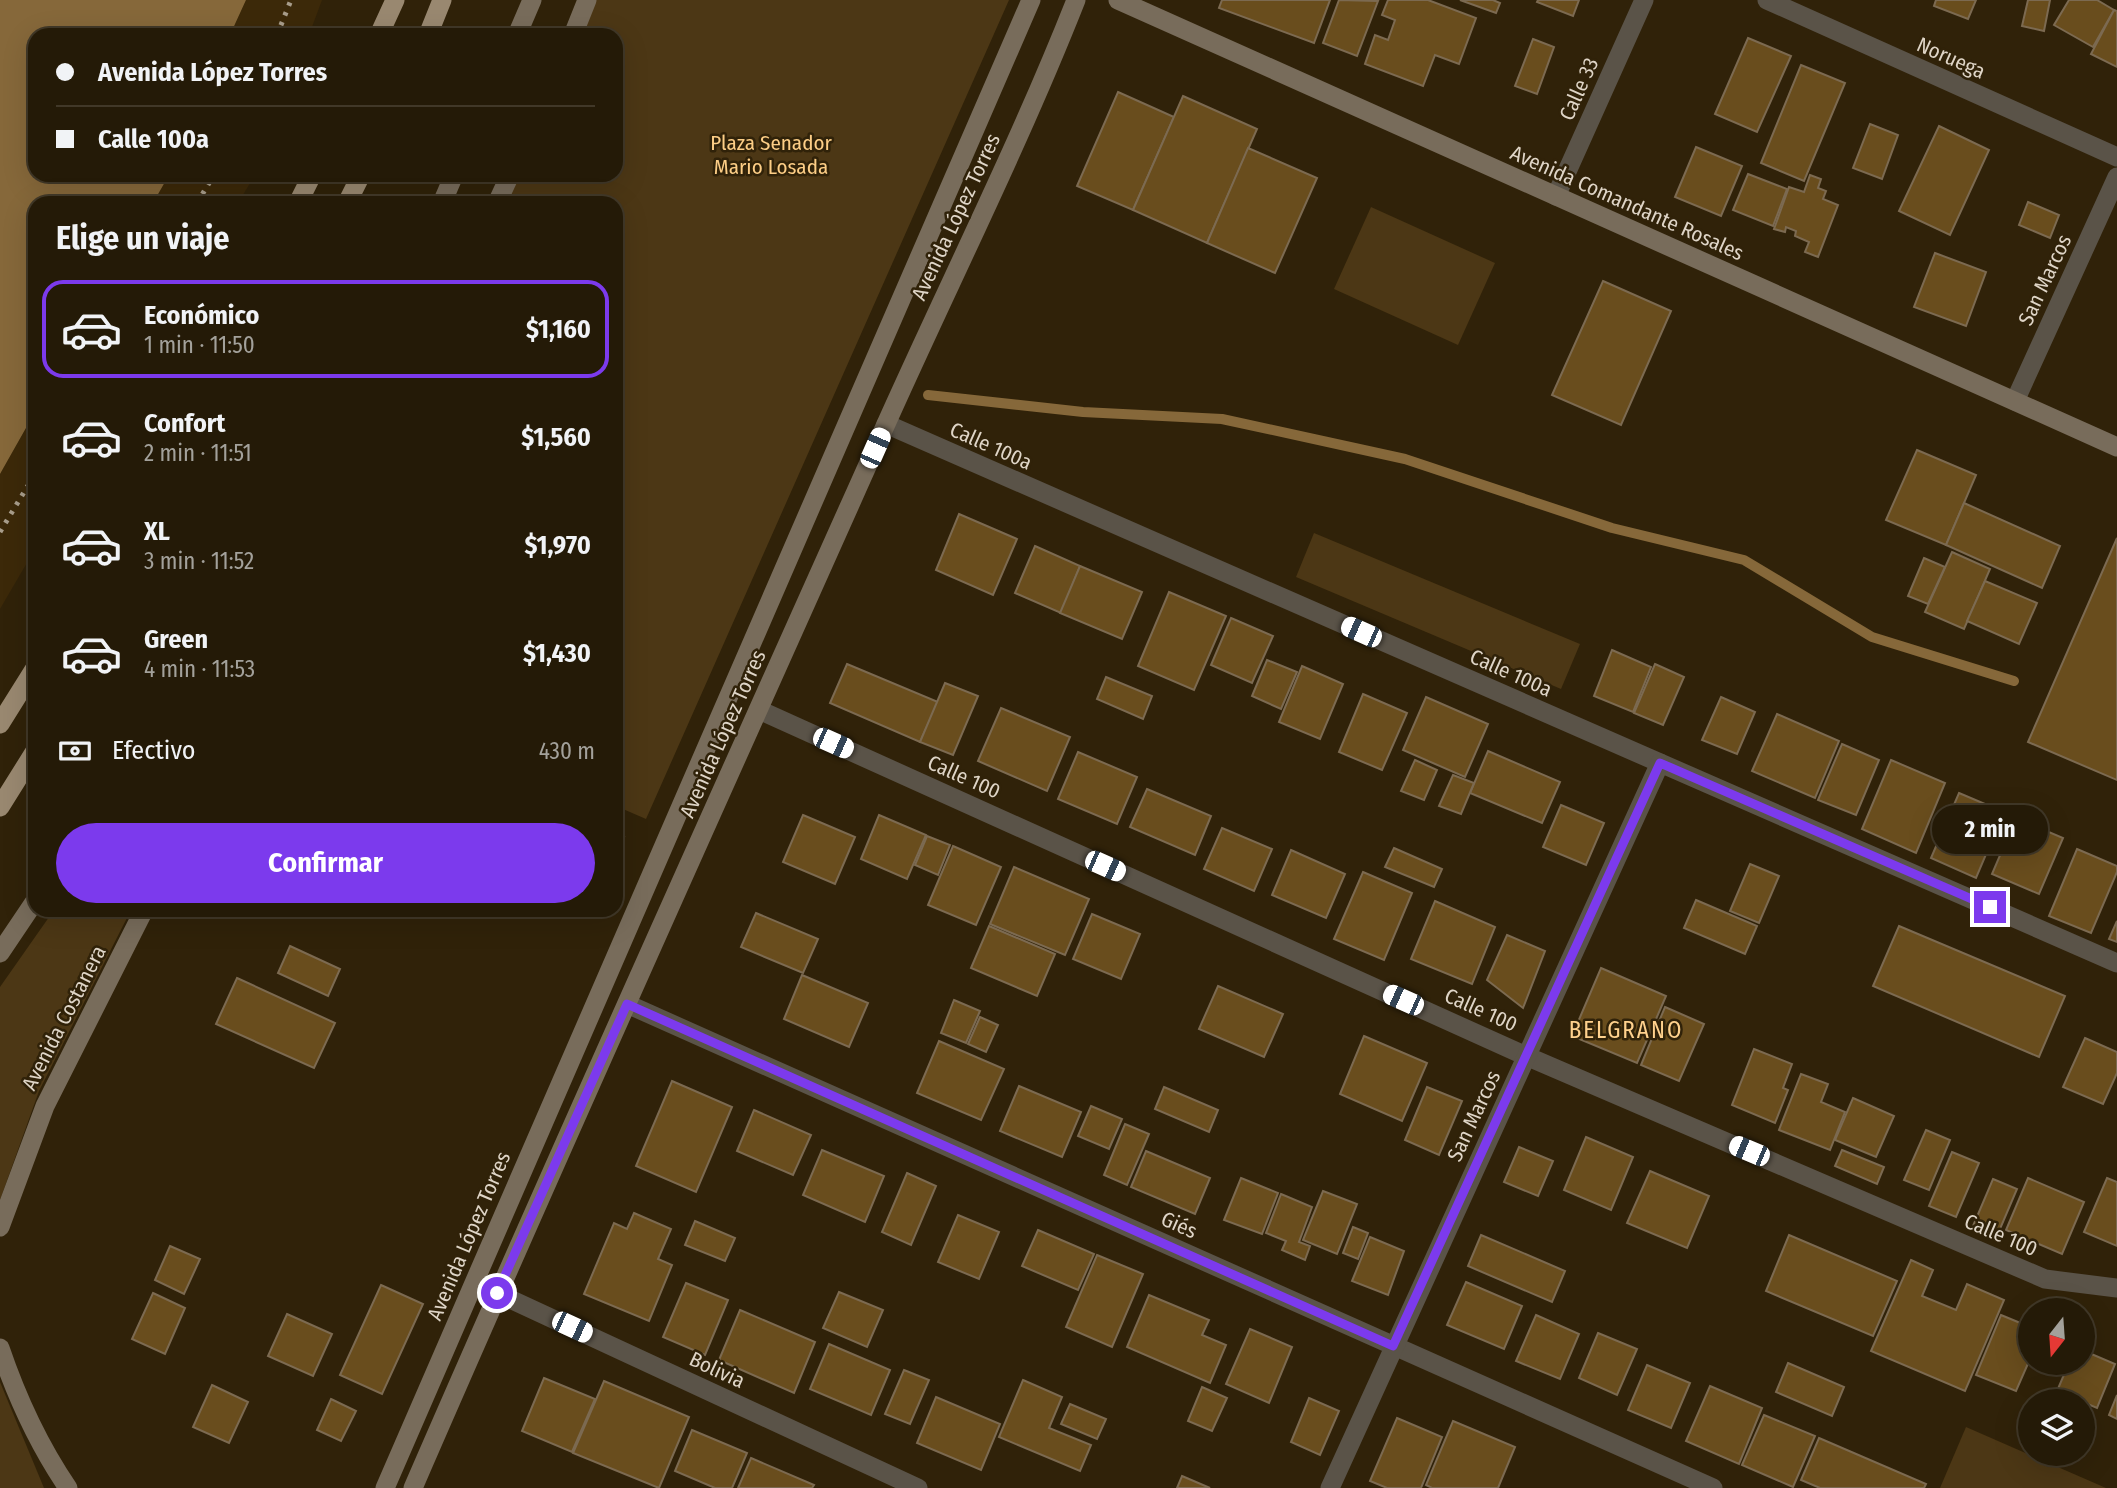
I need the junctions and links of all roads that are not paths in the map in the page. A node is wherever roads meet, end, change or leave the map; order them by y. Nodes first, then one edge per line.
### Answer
1 (394, 0) edge
2 (442, 0) edge
3 (533, 0) edge
4 (587, 0) edge
5 (1031, 0) edge
6 (1076, 0) edge
7 (1118, 0) edge
8 (1644, 0) edge
9 (1767, 0) edge
10 (382, 28) edge
11 (431, 28) edge
12 (520, 28) edge
13 (576, 28) edge
14 (2117, 157) edge
15 (2117, 177) edge
16 (1556, 197) junction
17 (2015, 401) junction
18 (886, 424) junction
19 (2117, 447) edge
20 (28, 679) edge
21 (759, 710) junction
22 (0, 724) edge
23 (28, 762) edge
24 (1660, 763) junction
25 (0, 807) edge
26 (28, 911) edge
27 (140, 917) edge
28 (0, 953) edge
29 (2117, 963) edge
30 (627, 1004) junction
31 (1527, 1056) junction
32 (0, 1227) edge
33 (2117, 1288) edge
34 (497, 1293) junction
35 (1393, 1346) junction
36 (0, 1348) edge
37 (68, 1488) edge
38 (385, 1488) edge
39 (413, 1488) edge
40 (918, 1488) edge
41 (1330, 1488) edge
42 (1713, 1488) edge

1 - 10 highway
2 - 11 highway
3 - 12 main road
4 - 13 main road
5 - 38 main road, Avenida López Torres
6 - 18 main road, Avenida López Torres
7 - 16 main road, Avenida Comandante Rosales
8 - 16 street, Calle 33
9 - 14 street, Noruega
15 - 17 street, San Marcos
16 - 17 main road, Avenida Comandante Rosales
17 - 19 main road, Avenida Comandante Rosales
18 - 21 main road, Avenida López Torres
18 - 24 street, Calle 100a
20 - 22 highway
21 - 30 main road, Avenida López Torres
21 - 31 street, Calle 100
23 - 25 highway
24 - 29 street, Calle 100a
24 - 31 street, San Marcos
26 - 28 main road
27 - 32 main road, Avenida Costanera
30 - 34 main road, Avenida López Torres
30 - 35 street, Giés
31 - 33 street, Calle 100
31 - 35 street, San Marcos
34 - 39 main road, Avenida López Torres
34 - 40 street, Bolivia
35 - 41 street, San Marcos
35 - 42 street, Giés
36 - 37 main road

